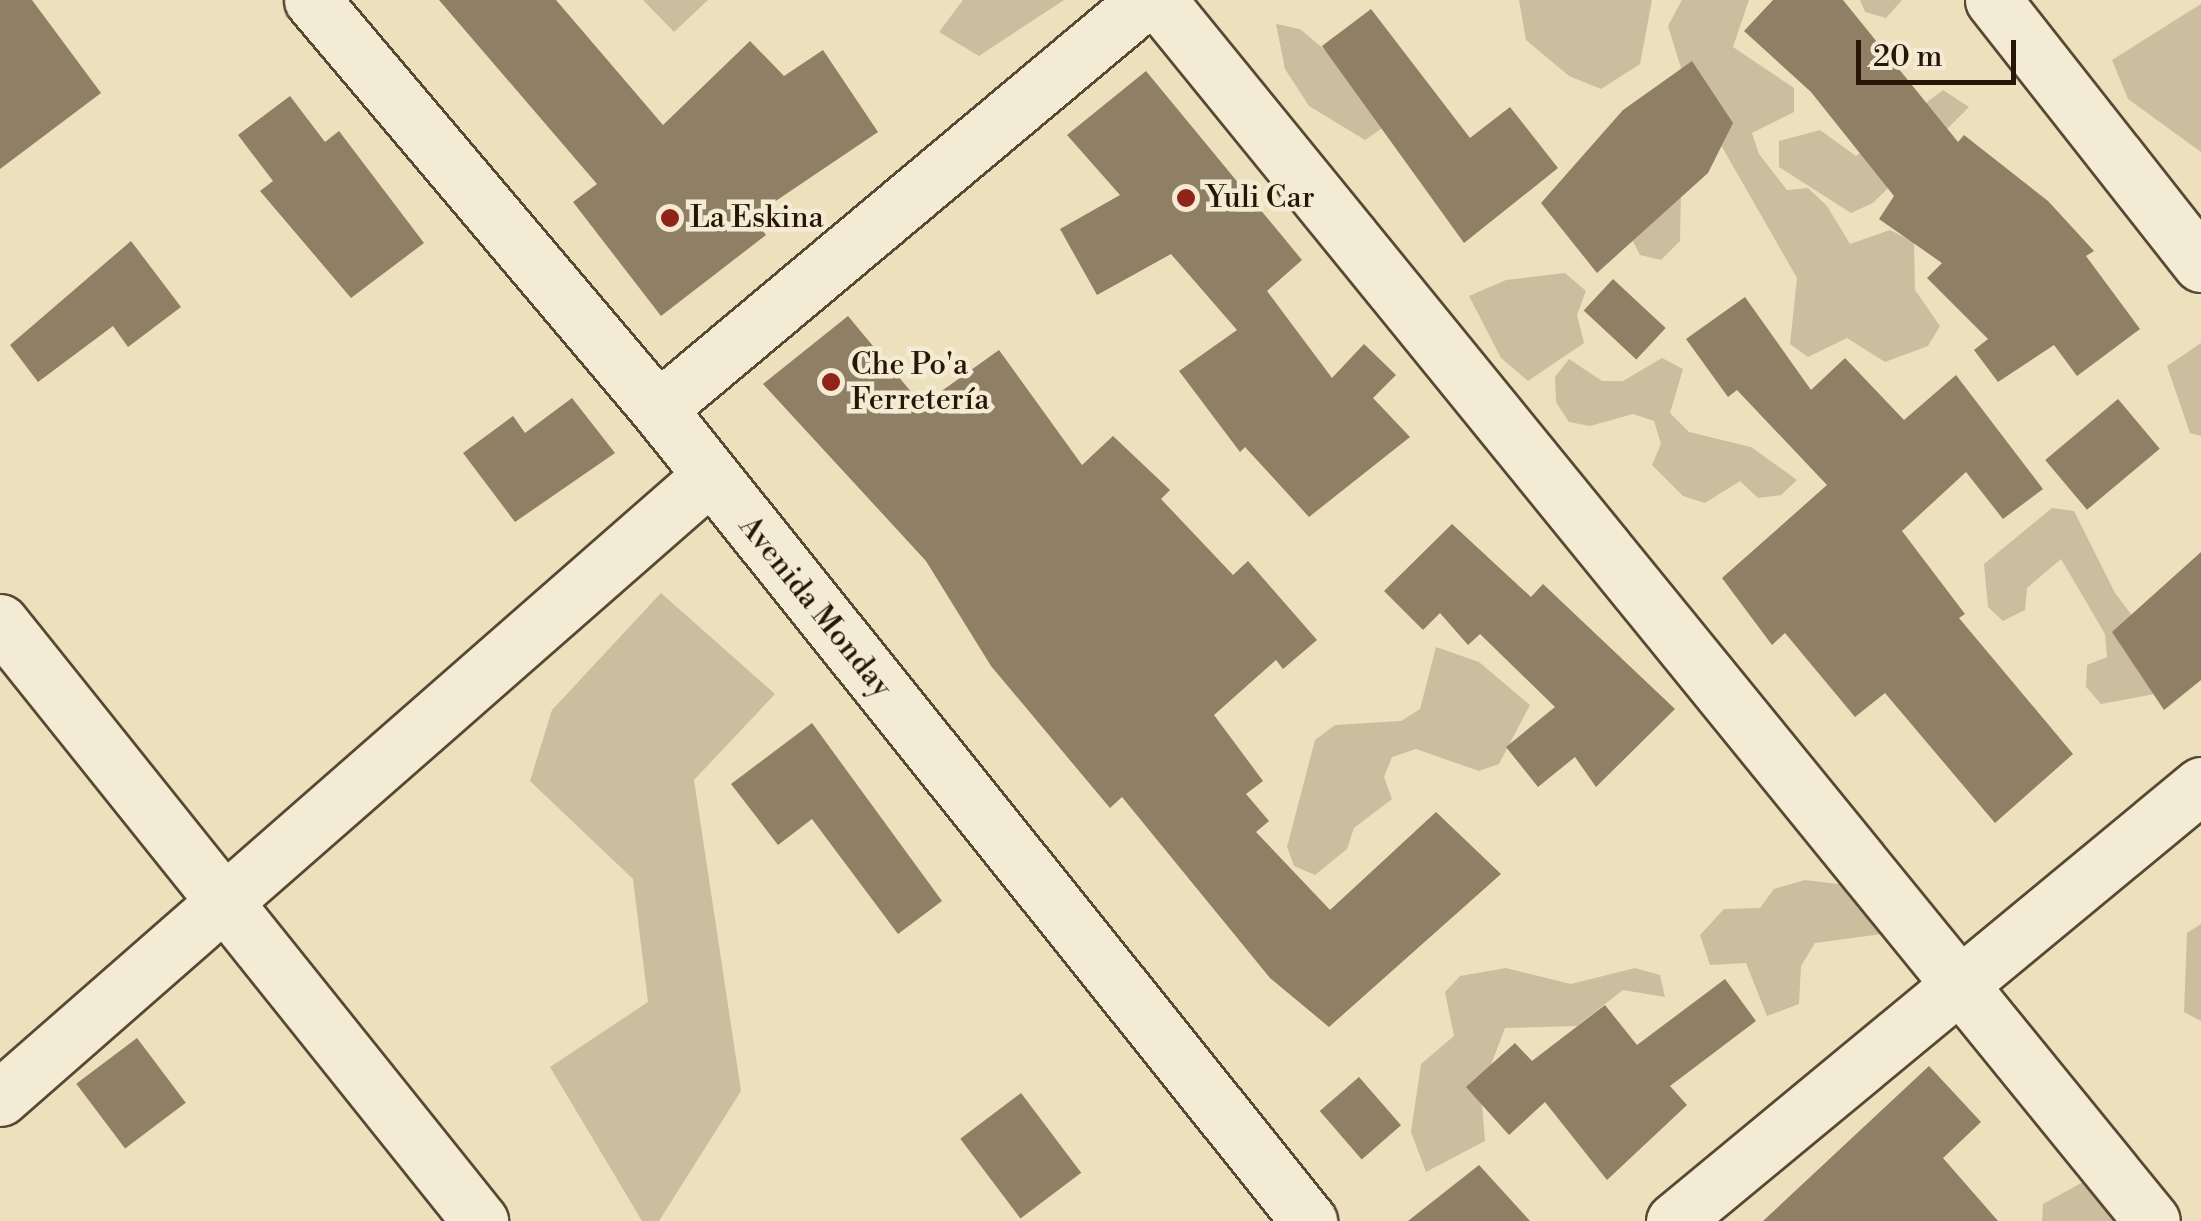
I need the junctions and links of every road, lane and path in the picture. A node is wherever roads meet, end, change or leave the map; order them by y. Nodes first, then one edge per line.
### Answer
1 (312, 0) edge
2 (1146, 0) edge
3 (1158, 0) edge
4 (1993, 0) edge
5 (2201, 264) edge
6 (658, 408) junction
7 (710, 476) junction
8 (0, 622) edge
9 (2201, 785) edge
10 (218, 899) junction
11 (1954, 983) junction
12 (0, 1098) edge
13 (480, 1221) edge
14 (1309, 1221) edge
15 (1674, 1221) edge
16 (2152, 1221) edge

1 - 6 street, Avenida Monday
2 - 6 street
3 - 11 street
4 - 5 street
6 - 7 street, Avenida Monday
7 - 10 street
7 - 14 street, Avenida Monday
8 - 10 street
9 - 11 street
10 - 12 street
10 - 13 street
11 - 15 street
11 - 16 street

